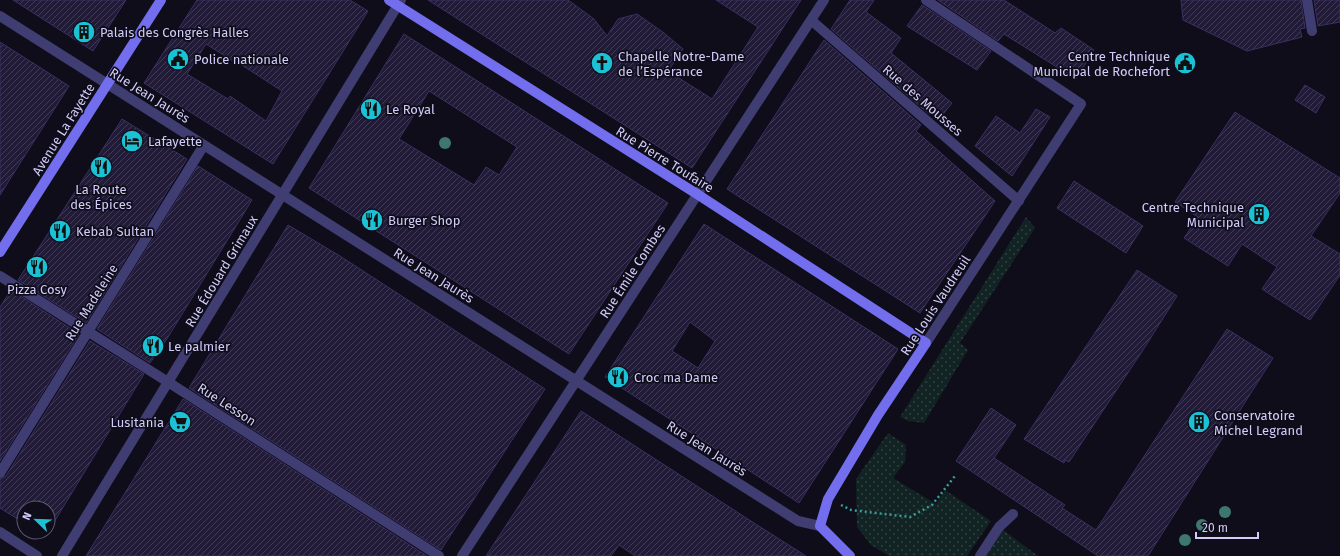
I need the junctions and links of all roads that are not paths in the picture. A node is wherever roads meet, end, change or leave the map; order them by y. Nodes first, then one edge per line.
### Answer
1 (161, 0) edge
2 (824, 0) edge
3 (926, 0) edge
4 (1307, 0) edge
5 (396, 2) edge
6 (0, 16) edge
7 (811, 20) junction
8 (1312, 31) dead end
9 (107, 84) junction
10 (204, 145) junction
11 (697, 194) junction
12 (282, 195) junction
13 (1018, 201) junction
14 (0, 252) edge
15 (0, 276) edge
16 (88, 332) junction
17 (926, 343) junction
18 (576, 381) junction
19 (168, 382) junction
20 (0, 473) edge
21 (1013, 514) dead end
22 (820, 526) junction
23 (0, 532) edge
24 (37, 556) edge
25 (62, 556) edge
26 (439, 556) edge
27 (462, 556) edge
28 (850, 556) edge
29 (980, 556) edge

1 - 9 main road, Avenue La Fayette
2 - 7 street, Rue Émile Combes
3 - 13 street, Rue Louis Vaudreuil
4 - 8 street
5 - 11 main road, Rue Pierre Toufaire
5 - 12 street, Rue Édouard Grimaux
6 - 9 street, Rue Jean Jaurès
7 - 11 street, Rue Émile Combes
7 - 13 street, Rue des Mousses
9 - 10 street, Rue Jean Jaurès
9 - 14 main road, Avenue La Fayette
10 - 12 street, Rue Jean Jaurès
10 - 16 street, Rue Madeleine
11 - 17 main road, Rue Pierre Toufaire
11 - 18 street, Rue Émile Combes
12 - 18 street, Rue Jean Jaurès
12 - 19 street, Rue Édouard Grimaux
13 - 17 street, Rue Louis Vaudreuil
15 - 16 street, Rue Lesson
16 - 19 street, Rue Lesson
16 - 20 street, Rue Madeleine
17 - 22 main road, Rue Louis Vaudreuil
18 - 22 street, Rue Jean Jaurès
18 - 27 street, Rue Émile Combes
19 - 25 street, Rue Édouard Grimaux
19 - 26 street, Rue Lesson
21 - 29 street
22 - 28 main road, Rue Jean Jaurès
23 - 24 street

